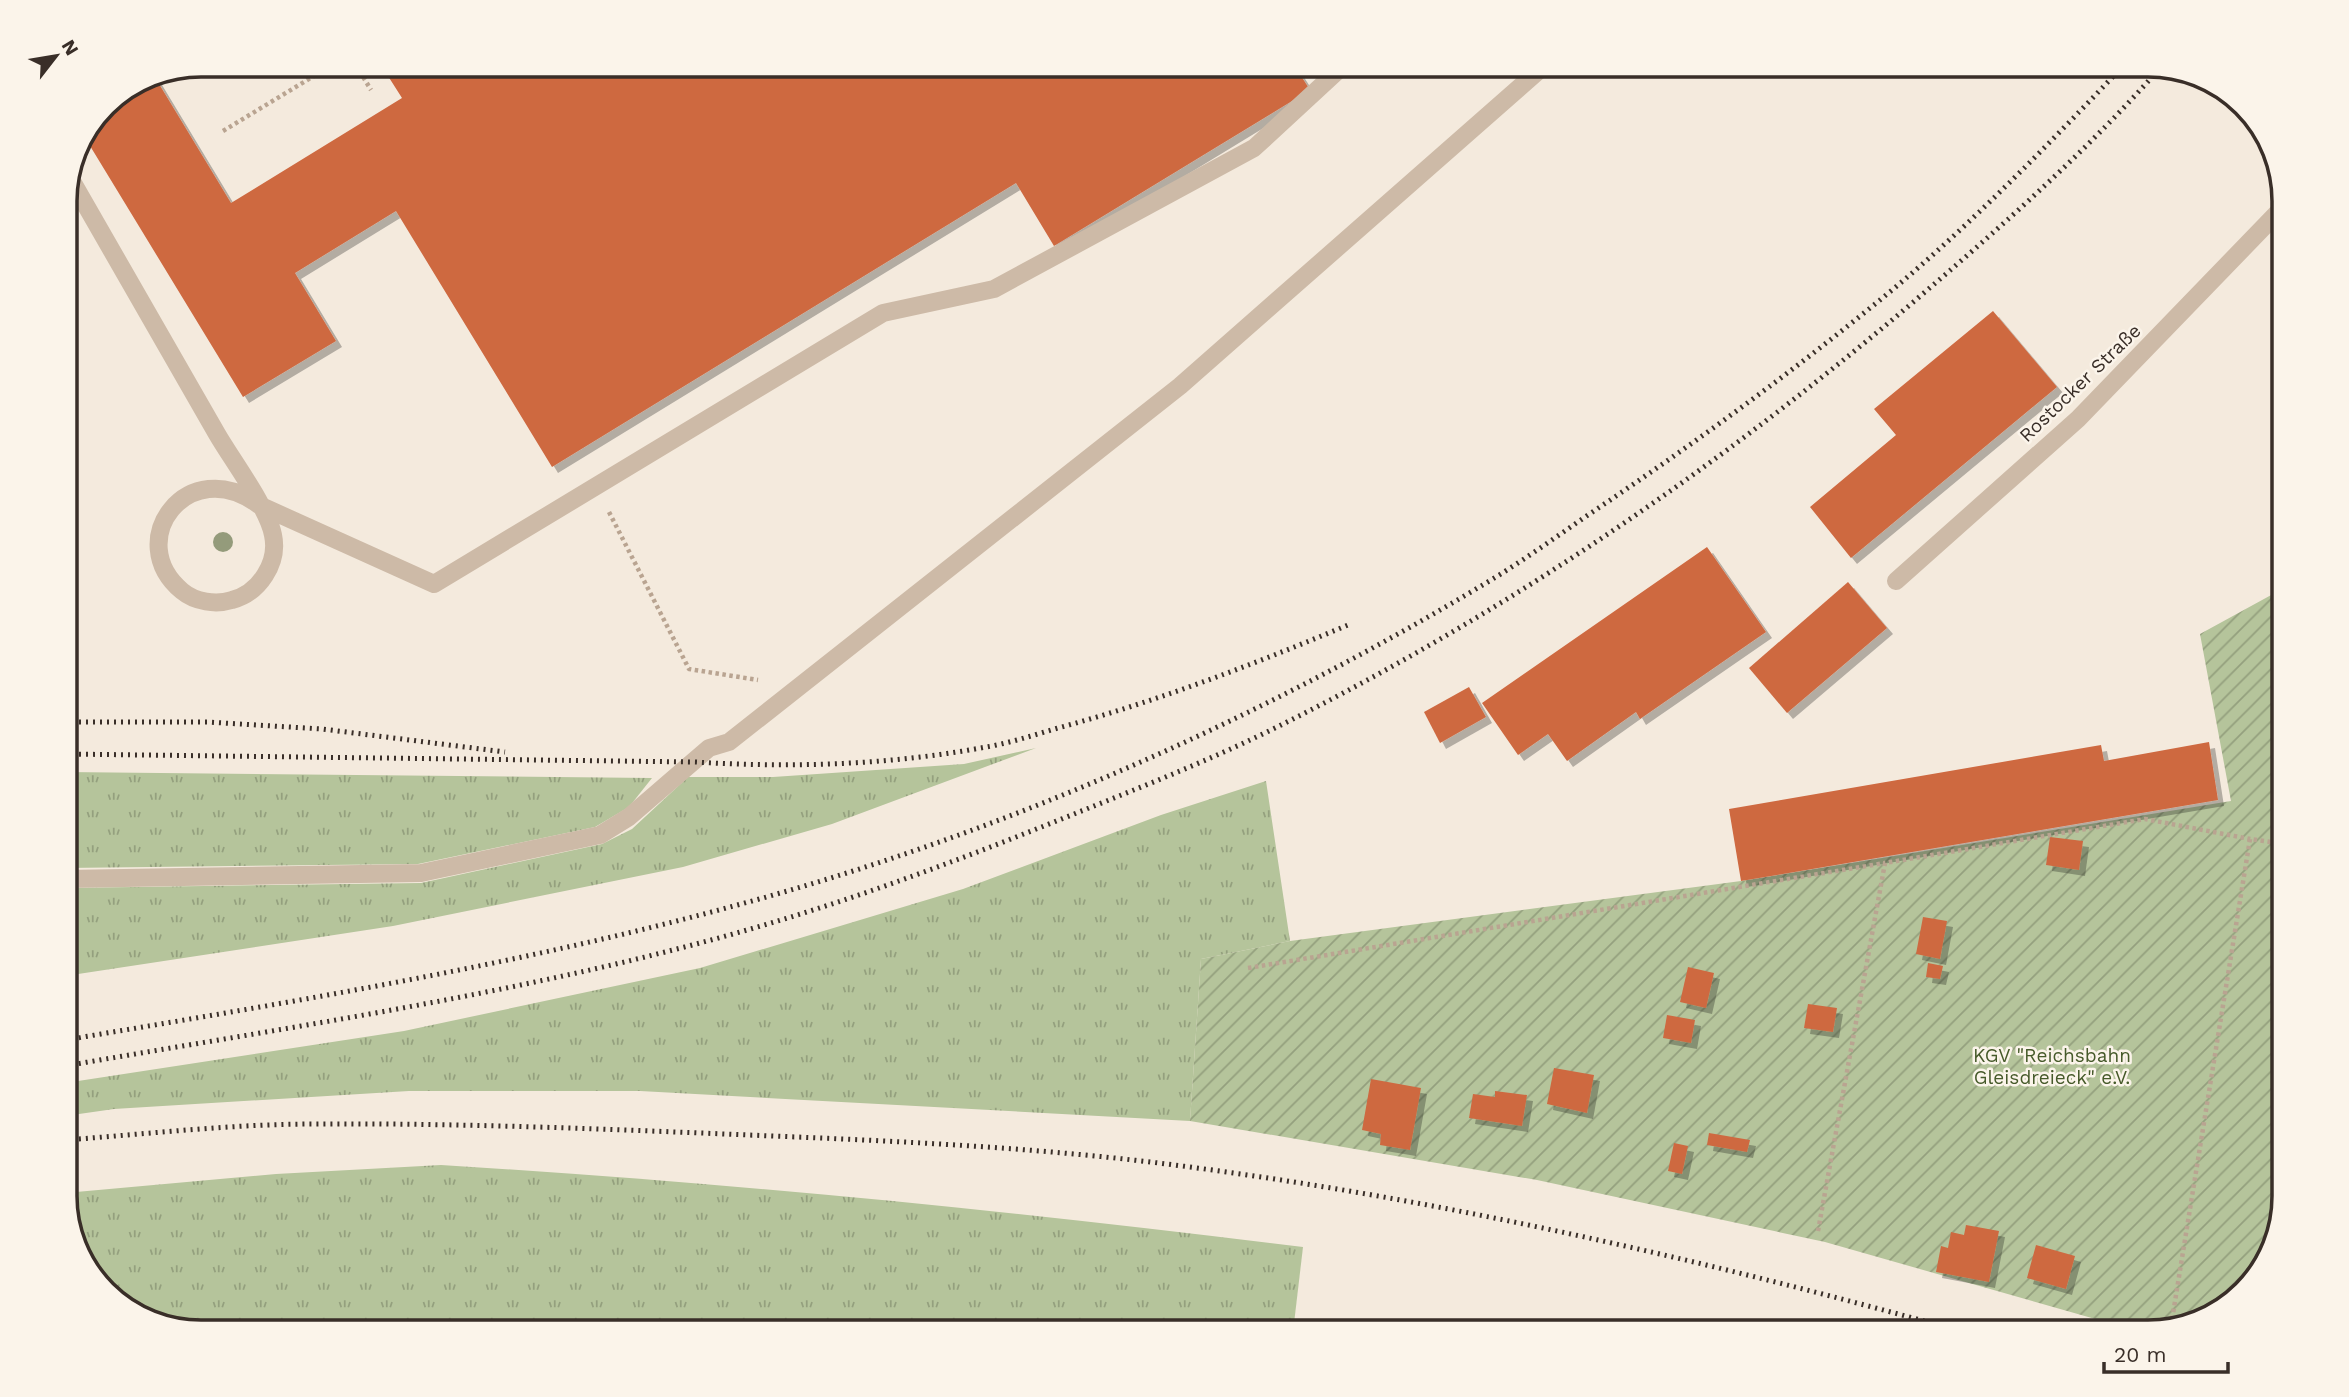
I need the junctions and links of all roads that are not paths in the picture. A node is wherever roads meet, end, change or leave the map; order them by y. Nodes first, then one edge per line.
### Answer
1 (1331, 77) edge
2 (1531, 77) edge
3 (77, 190) edge
4 (2272, 218) edge
5 (259, 505) junction
6 (1896, 581) dead end
7 (77, 879) edge

1 - 5 street
2 - 7 street
3 - 5 street
4 - 6 street, Rostocker Straße
5 - 5 street

